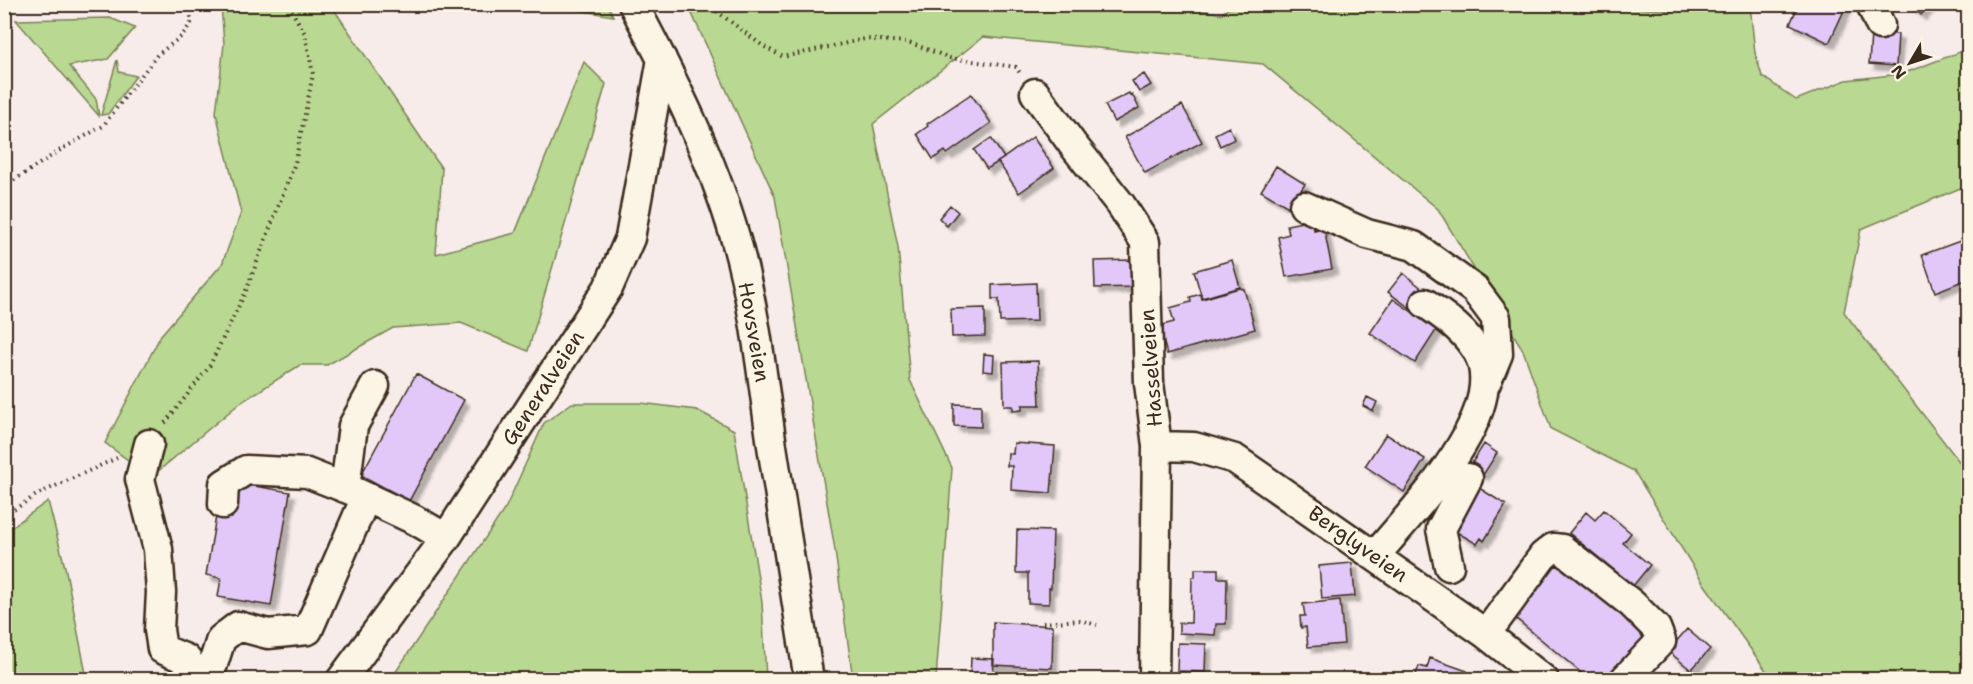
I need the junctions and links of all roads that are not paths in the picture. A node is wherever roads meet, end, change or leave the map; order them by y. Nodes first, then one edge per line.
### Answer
1 (633, 4) edge
2 (662, 59) junction
3 (1035, 93) road end
4 (1304, 206) dead end
5 (1425, 303) dead end
6 (1485, 385) junction
7 (375, 387) dead end
8 (149, 444) road end
9 (1157, 446) junction
10 (1468, 478) dead end
11 (355, 492) junction
12 (223, 504) dead end
13 (1392, 505) dead end
14 (446, 538) junction
15 (1368, 551) junction
16 (1429, 594) junction
17 (1486, 634) junction
18 (1542, 679) edge
19 (201, 680) edge
20 (208, 680) edge
21 (341, 680) edge
22 (809, 680) edge
23 (1154, 680) edge
24 (1624, 680) edge

1 - 2 street, Hovsveien
2 - 14 street, Generalveien
2 - 22 street, Hovsveien
3 - 9 street, Hasselveien
4 - 6 street
5 - 6 street
6 - 15 street
7 - 11 street
8 - 19 street
9 - 15 street, Berglyveien
9 - 23 street, Hasselveien
10 - 16 street
11 - 12 street
11 - 14 street
11 - 20 street
13 - 15 street
14 - 21 street, Generalveien
15 - 16 street, Berglyveien
16 - 17 street, Berglyveien
17 - 18 street, Berglyveien
17 - 24 street

